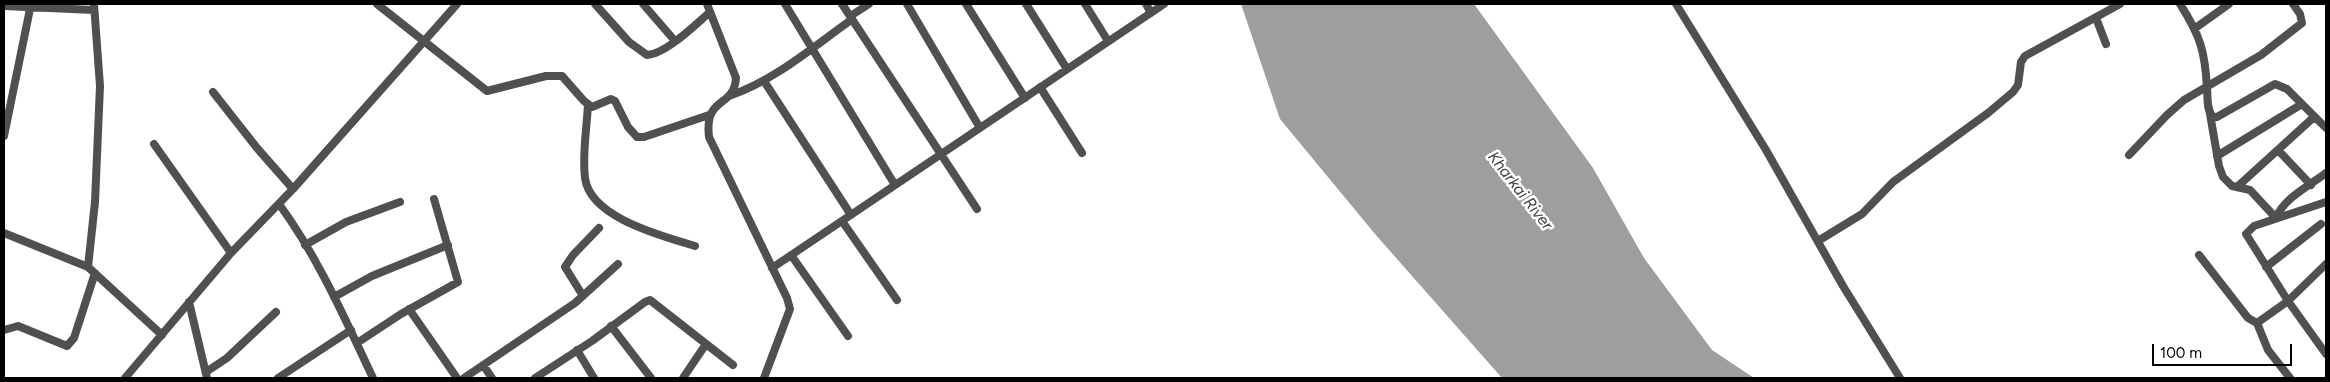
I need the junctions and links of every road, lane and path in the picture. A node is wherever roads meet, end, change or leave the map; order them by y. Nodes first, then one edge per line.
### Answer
1 (377, 4) edge
2 (457, 4) edge
3 (595, 4) edge
4 (643, 4) edge
5 (707, 4) edge
6 (785, 4) edge
7 (842, 4) edge
8 (869, 4) edge
9 (907, 4) edge
10 (966, 4) edge
11 (1026, 4) edge
12 (1085, 4) edge
13 (1146, 4) edge
14 (1164, 4) edge
15 (1676, 4) edge
16 (2120, 4) edge
17 (2180, 4) edge
18 (2229, 4) edge
19 (2293, 4) edge
20 (4, 6) edge
21 (94, 7) edge
22 (30, 9) junction
23 (710, 12) junction
24 (1151, 13) junction
25 (2096, 18) junction
26 (851, 20) junction
27 (2194, 29) junction
28 (674, 40) junction
29 (424, 42) junction
30 (1108, 42) junction
31 (2106, 44) dead end
32 (811, 48) junction
33 (1068, 69) junction
34 (764, 81) junction
35 (1040, 87) junction
36 (2207, 87) junction
37 (212, 92) dead end
38 (730, 96) junction
39 (1025, 98) junction
40 (588, 104) junction
41 (2302, 104) junction
42 (2210, 114) junction
43 (709, 115) junction
44 (2314, 117) junction
45 (980, 128) junction
46 (2326, 128) edge
47 (4, 136) edge
48 (154, 144) dead end
49 (2278, 150) junction
50 (1082, 154) dead end
51 (940, 155) junction
52 (2129, 155) dead end
53 (2217, 156) junction
54 (2326, 173) edge
55 (2310, 184) junction
56 (895, 185) junction
57 (2237, 187) junction
58 (293, 189) junction
59 (434, 199) dead end
60 (400, 202) dead end
61 (2326, 202) edge
62 (279, 204) junction
63 (977, 209) dead end
64 (851, 215) junction
65 (2276, 218) junction
66 (842, 221) junction
67 (2321, 224) dead end
68 (599, 228) dead end
69 (4, 233) edge
70 (1818, 241) junction
71 (305, 245) junction
72 (448, 245) junction
73 (695, 246) dead end
74 (231, 253) junction
75 (791, 255) junction
76 (2199, 255) dead end
77 (618, 264) dead end
78 (2326, 264) edge
79 (88, 267) junction
80 (2266, 267) junction
81 (772, 268) junction
82 (95, 273) junction
83 (582, 296) junction
84 (334, 297) junction
85 (897, 300) dead end
86 (2288, 301) junction
87 (189, 302) junction
88 (409, 309) junction
89 (276, 312) dead end
90 (2257, 323) junction
91 (611, 326) junction
92 (4, 330) edge
93 (351, 330) junction
94 (162, 335) junction
95 (848, 336) dead end
96 (357, 343) junction
97 (706, 344) junction
98 (577, 350) junction
99 (2326, 354) edge
100 (483, 365) junction
101 (733, 365) dead end
102 (127, 375) edge
103 (206, 375) edge
104 (136, 378) edge
105 (278, 378) edge
106 (373, 378) edge
107 (457, 378) edge
108 (464, 378) edge
109 (492, 378) edge
110 (535, 378) edge
111 (594, 378) edge
112 (652, 378) edge
113 (683, 378) edge
114 (764, 378) edge
115 (1900, 378) edge
116 (2290, 378) edge

1 - 29 street
2 - 29 street
3 - 28 street
4 - 28 street
5 - 23 street
6 - 32 street
7 - 26 street
8 - 26 street
9 - 45 street
10 - 39 street
11 - 33 street
12 - 30 street
13 - 24 street
14 - 24 street
15 - 70 street
16 - 25 street
17 - 27 street
18 - 27 street
19 - 36 street
20 - 22 street
21 - 22 street
21 - 79 street
22 - 47 street
23 - 28 street
23 - 38 street
24 - 30 street
25 - 31 street
25 - 70 street
26 - 32 street
26 - 51 street
27 - 36 street
29 - 40 street
29 - 58 street
30 - 33 street
32 - 34 street
32 - 56 street
33 - 35 street
34 - 38 street
34 - 64 street
35 - 39 street
35 - 50 street
36 - 42 street
36 - 52 street
37 - 58 street
38 - 43 street
39 - 45 street
40 - 43 street
40 - 73 street
41 - 42 street
41 - 44 street
41 - 53 street
42 - 53 street
43 - 81 street
44 - 46 street
44 - 49 street
45 - 51 street
48 - 74 street
49 - 55 street
49 - 57 street
51 - 56 street
51 - 63 street
53 - 57 street
54 - 55 street
55 - 65 street
56 - 64 street
57 - 65 street
58 - 62 street
59 - 72 street
60 - 71 street
61 - 65 street
62 - 71 street
62 - 74 street
64 - 66 street
65 - 80 street
66 - 75 street
66 - 85 street
67 - 80 street
68 - 83 street
69 - 79 street
70 - 115 street
71 - 84 street
72 - 84 street
72 - 88 street
74 - 87 street
75 - 81 street
75 - 95 street
76 - 90 street
77 - 83 street
78 - 86 street
79 - 82 street
80 - 86 street
81 - 114 street
82 - 92 street
82 - 94 street
83 - 100 street
84 - 93 street
86 - 90 street
86 - 99 street
87 - 94 street
87 - 103 street
88 - 96 street
88 - 107 street
89 - 103 street
90 - 116 street
91 - 97 street
91 - 98 street
91 - 112 street
93 - 96 street
93 - 105 street
94 - 102 street
96 - 106 street
97 - 101 street
97 - 113 street
98 - 110 street
98 - 111 street
100 - 108 street
100 - 109 street
102 - 104 street

